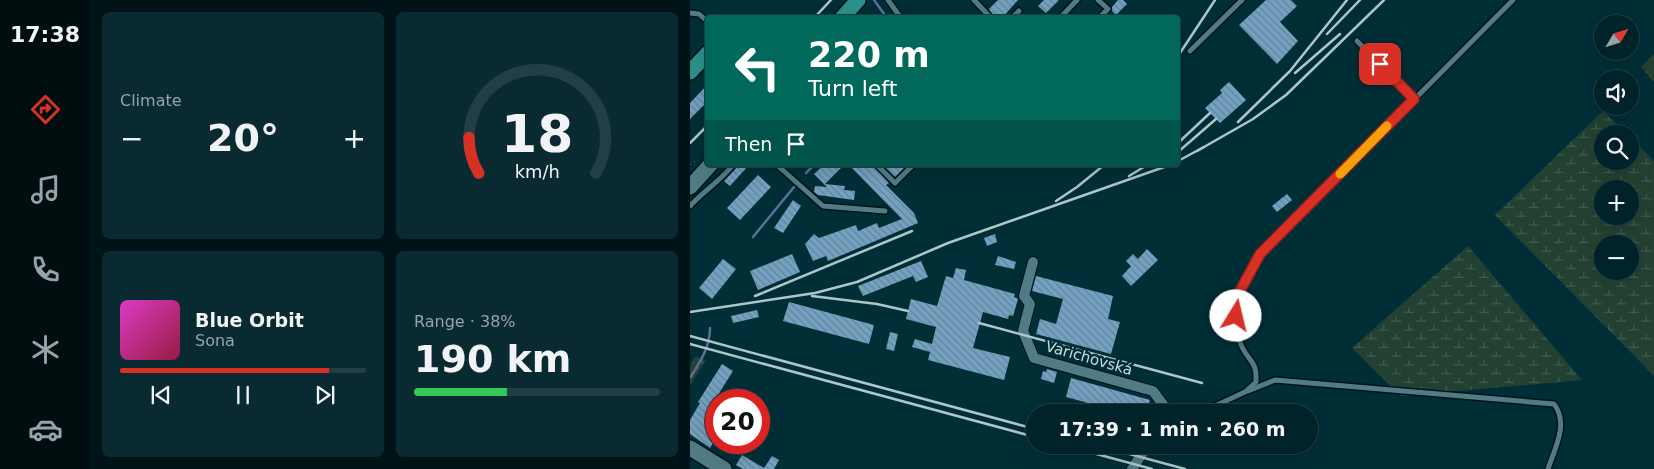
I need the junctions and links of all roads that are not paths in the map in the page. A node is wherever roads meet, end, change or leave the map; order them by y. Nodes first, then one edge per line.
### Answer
1 (858, 0) edge
2 (888, 0) edge
3 (974, 0) edge
4 (1077, 0) edge
5 (1098, 0) edge
6 (1242, 0) edge
7 (1513, 0) edge
8 (1019, 11) dead end
9 (690, 13) edge
10 (845, 15) edge
11 (899, 15) edge
12 (988, 15) edge
13 (1015, 15) edge
14 (1063, 15) edge
15 (1103, 15) edge
16 (705, 19) edge
17 (1357, 41) dead end
18 (1190, 51) dead end
19 (705, 56) edge
20 (690, 72) edge
21 (1414, 99) junction
22 (731, 167) edge
23 (779, 167) edge
24 (879, 167) edge
25 (911, 167) edge
26 (690, 206) edge
27 (885, 211) dead end
28 (1033, 262) dead end
29 (1245, 392) junction
30 (1163, 404) edge
31 (1219, 404) edge
32 (690, 448) edge
33 (1142, 454) edge
34 (724, 469) edge
35 (1132, 469) edge
36 (1548, 469) edge

1 - 10 main road
2 - 11 lane
3 - 12 lane
4 - 14 lane
5 - 15 lane
6 - 18 lane
7 - 21 lane
8 - 13 lane
9 - 16 lane
17 - 21 lane
19 - 20 main road
21 - 29 lane
22 - 26 lane
23 - 27 lane
24 - 25 lane
28 - 30 street, Varichovská
29 - 31 lane
29 - 36 lane
32 - 34 street
33 - 35 street

